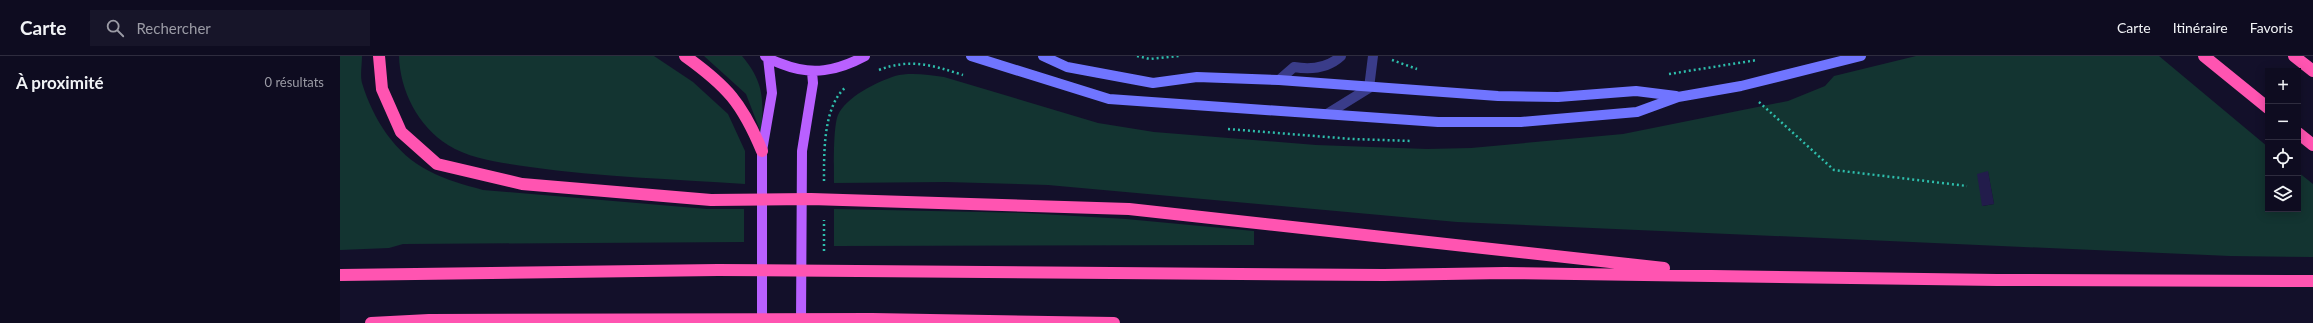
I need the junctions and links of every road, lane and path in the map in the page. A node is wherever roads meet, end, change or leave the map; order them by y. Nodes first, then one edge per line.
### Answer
1 (378, 56) edge
2 (685, 56) edge
3 (865, 56) edge
4 (972, 56) edge
5 (1044, 56) edge
6 (1137, 56) edge
7 (1179, 56) edge
8 (1341, 56) edge
9 (1373, 56) edge
10 (1861, 56) edge
11 (2204, 56) edge
12 (2294, 56) edge
13 (767, 57) edge
14 (1388, 59) dead end
15 (2313, 71) edge
16 (812, 72) junction
17 (1425, 72) dead end
18 (1279, 80) junction
19 (1741, 86) junction
20 (1369, 88) junction
21 (1678, 96) junction
22 (2265, 106) edge
23 (1327, 114) junction
24 (2301, 135) edge
25 (2313, 145) edge
26 (762, 151) junction
27 (824, 151) dead end
28 (824, 182) dead end
29 (1967, 186) dead end
30 (824, 214) dead end
31 (824, 253) dead end
32 (340, 276) edge
33 (1733, 276) junction
34 (2313, 281) edge
35 (371, 323) edge
36 (762, 323) edge
37 (801, 323) edge
38 (1114, 323) edge

1 - 33 highway
2 - 26 highway
3 - 16 main road
4 - 23 main road
5 - 18 main road
6 - 7 path
8 - 18 lane
9 - 20 lane
10 - 19 main road
11 - 22 highway
12 - 15 highway
13 - 16 main road
13 - 26 main road
14 - 17 path
16 - 37 main road
18 - 20 main road
19 - 21 main road
19 - 29 path
20 - 21 main road
20 - 23 lane
21 - 23 main road
24 - 25 highway
26 - 36 main road
27 - 28 path
30 - 31 path
32 - 33 highway
33 - 34 highway
35 - 38 highway

